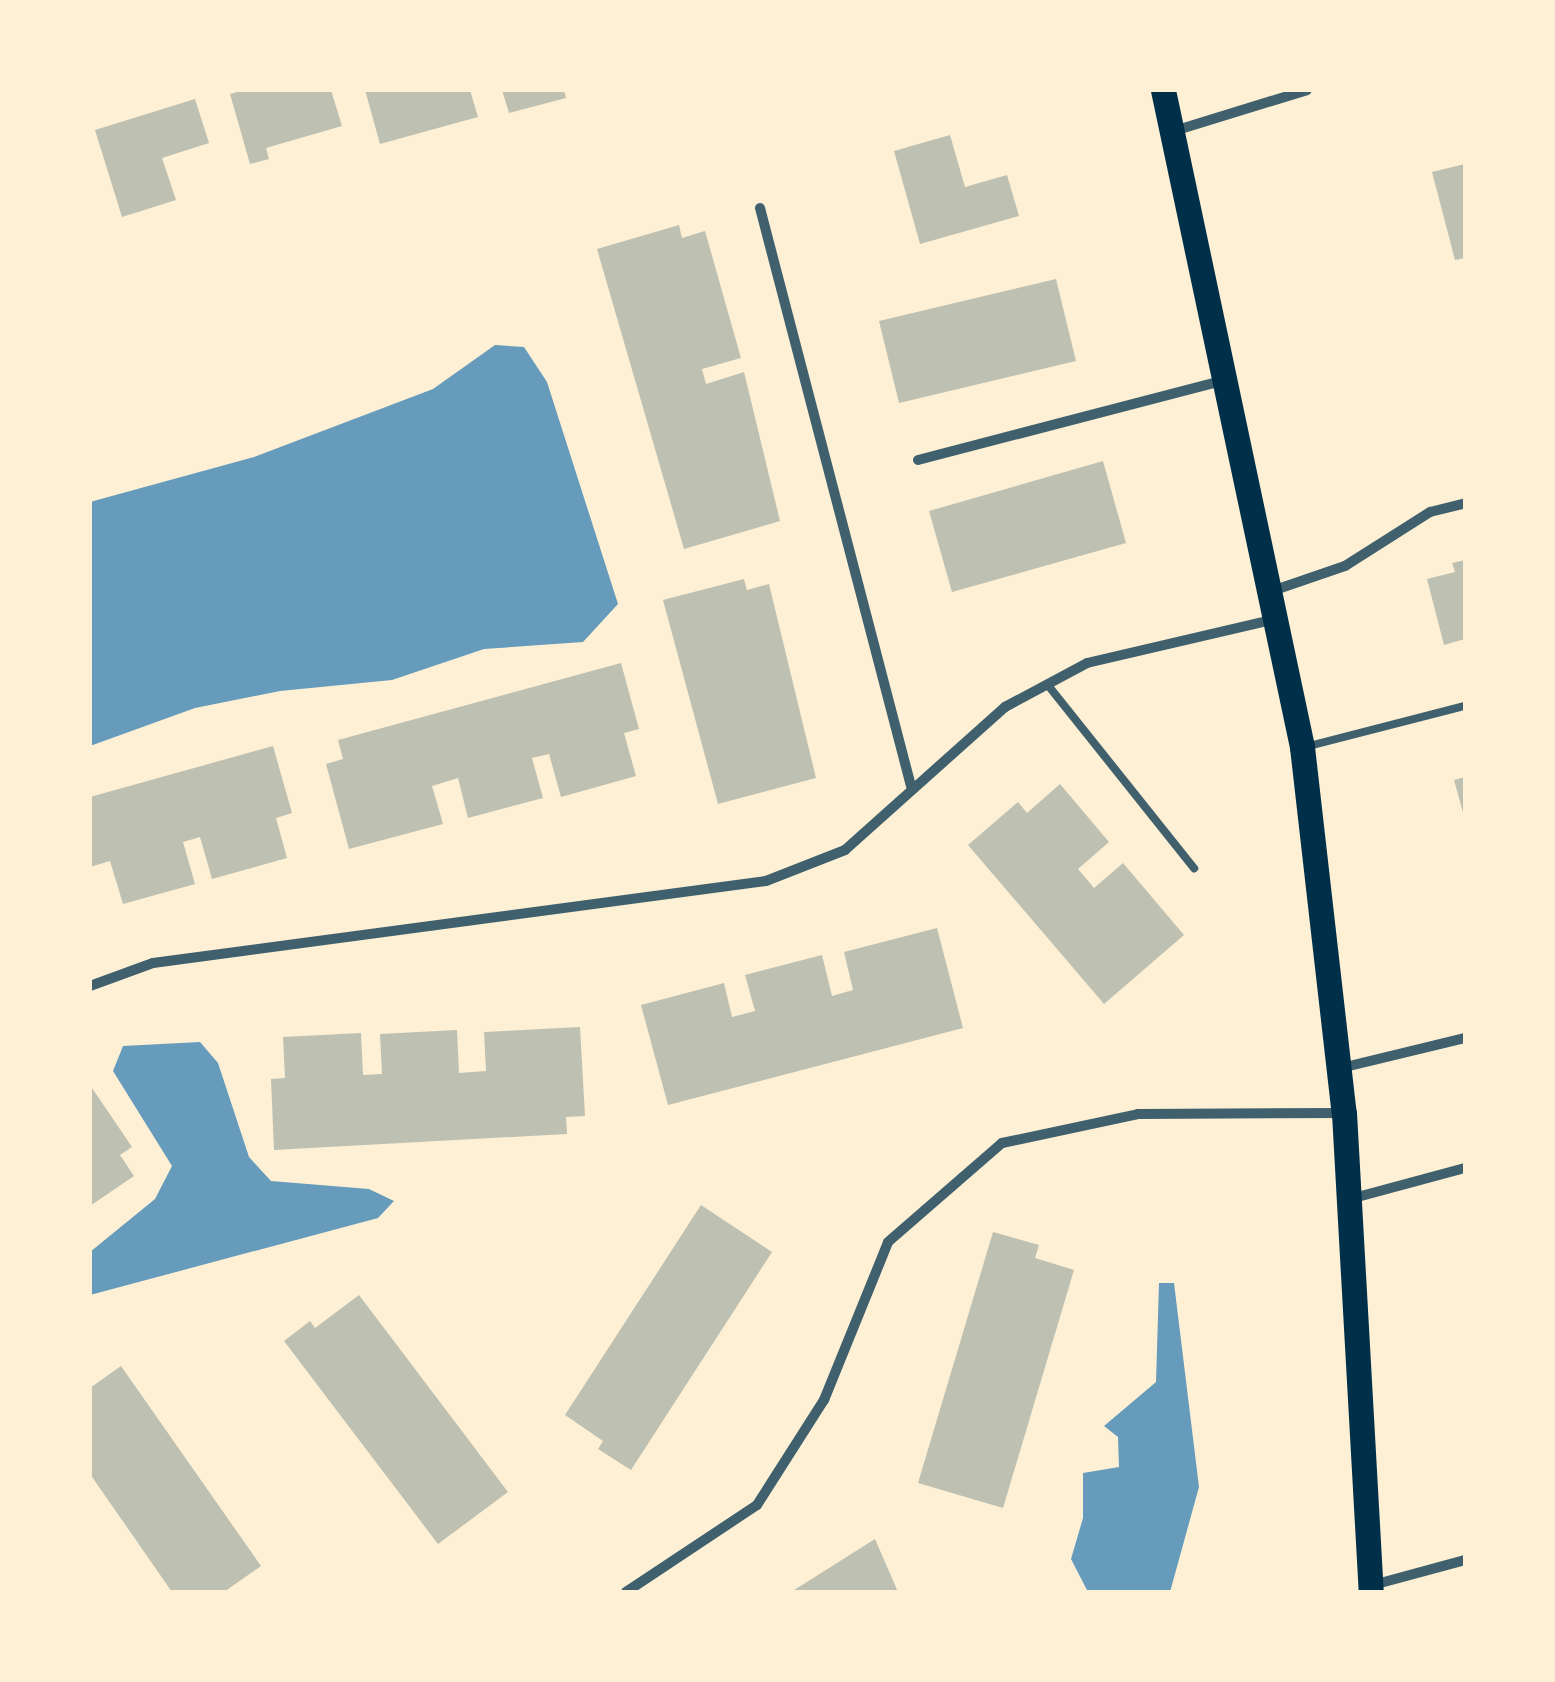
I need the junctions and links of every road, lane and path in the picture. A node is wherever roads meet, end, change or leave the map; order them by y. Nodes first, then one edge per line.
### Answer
1 (1163, 90) edge
2 (1308, 90) edge
3 (1173, 132) junction
4 (760, 208) dead end
5 (1227, 380) junction
6 (918, 460) dead end
7 (1465, 503) edge
8 (1271, 592) junction
9 (1277, 619) junction
10 (1046, 684) junction
11 (1465, 706) edge
12 (1302, 747) junction
13 (911, 786) junction
14 (1194, 868) dead end
15 (90, 986) edge
16 (1465, 1038) edge
17 (1340, 1068) junction
18 (1344, 1113) junction
19 (1465, 1168) edge
20 (1350, 1199) junction
21 (1465, 1560) edge
22 (1371, 1589) edge
23 (626, 1592) edge

1 - 3 main road
2 - 3 street
3 - 5 main road
4 - 13 street
5 - 6 street
5 - 8 main road
7 - 8 street
8 - 9 main road
9 - 10 street
9 - 12 main road
10 - 13 street
10 - 14 lane
11 - 12 lane
12 - 17 main road
13 - 15 street
16 - 17 street
17 - 18 main road
18 - 20 main road
18 - 23 street
19 - 20 street
20 - 22 main road
21 - 22 street

